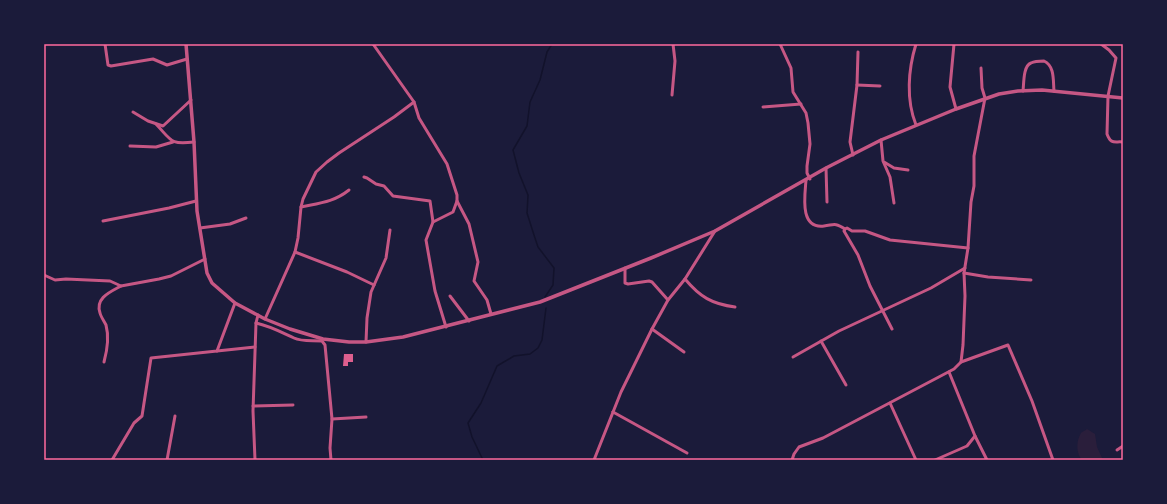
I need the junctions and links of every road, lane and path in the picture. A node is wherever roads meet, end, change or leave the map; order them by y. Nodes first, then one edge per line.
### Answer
1 (105, 44) edge
2 (186, 44) edge
3 (373, 44) edge
4 (673, 44) edge
5 (780, 44) edge
6 (916, 44) edge
7 (954, 44) edge
8 (1100, 44) edge
9 (858, 52) dead end
10 (187, 59) junction
11 (981, 68) dead end
12 (857, 85) junction
13 (880, 86) dead end
14 (1023, 91) junction
15 (1054, 91) junction
16 (672, 95) dead end
17 (1108, 96) junction
18 (985, 98) junction
19 (1123, 98) edge
20 (191, 100) junction
21 (414, 102) junction
22 (801, 104) junction
23 (764, 107) dead end
24 (956, 109) junction
25 (133, 112) dead end
26 (155, 123) junction
27 (916, 125) junction
28 (881, 140) junction
29 (173, 142) junction
30 (194, 142) junction
31 (1123, 142) edge
32 (130, 146) dead end
33 (853, 155) junction
34 (883, 161) junction
35 (826, 168) junction
36 (908, 170) dead end
37 (364, 177) dead end
38 (808, 179) junction
39 (349, 190) dead end
40 (196, 201) junction
41 (457, 201) junction
42 (827, 202) dead end
43 (894, 203) dead end
44 (301, 207) junction
45 (246, 218) dead end
46 (104, 221) dead end
47 (433, 222) junction
48 (200, 228) junction
49 (845, 229) junction
50 (390, 230) dead end
51 (715, 231) junction
52 (968, 248) junction
53 (295, 252) junction
54 (206, 259) junction
55 (625, 268) junction
56 (965, 268) junction
57 (964, 272) junction
58 (44, 275) edge
59 (686, 279) junction
60 (1031, 280) dead end
61 (374, 285) junction
62 (121, 286) junction
63 (450, 296) dead end
64 (668, 300) junction
65 (235, 303) junction
66 (735, 307) dead end
67 (883, 310) junction
68 (491, 314) junction
69 (258, 315) junction
70 (265, 319) junction
71 (469, 320) junction
72 (256, 323) junction
73 (446, 327) junction
74 (652, 329) junction
75 (892, 329) dead end
76 (821, 341) junction
77 (366, 342) junction
78 (255, 347) junction
79 (217, 351) junction
80 (684, 352) dead end
81 (793, 357) dead end
82 (104, 362) dead end
83 (961, 362) junction
84 (949, 372) junction
85 (846, 385) dead end
86 (890, 402) junction
87 (293, 405) dead end
88 (253, 406) junction
89 (613, 412) junction
90 (175, 416) dead end
91 (366, 417) dead end
92 (332, 419) junction
93 (975, 436) junction
94 (1123, 446) edge
95 (1118, 450) dead end
96 (687, 452) dead end
97 (112, 460) edge
98 (167, 460) edge
99 (255, 460) edge
100 (330, 460) edge
101 (594, 460) edge
102 (792, 460) edge
103 (916, 460) edge
104 (935, 460) edge
105 (987, 460) edge
106 (1053, 460) edge

1 - 10 street
2 - 10 street
3 - 21 street
4 - 16 street
5 - 22 street
6 - 27 street
7 - 24 street
8 - 17 street
9 - 12 street
10 - 20 street
11 - 18 street
12 - 13 street
12 - 33 street
14 - 15 street
14 - 15 street
14 - 18 street
15 - 17 street
17 - 19 street
17 - 31 street
18 - 24 street
18 - 52 street
20 - 26 street
20 - 30 street
21 - 41 street
21 - 44 street
22 - 23 street
22 - 38 street
24 - 27 street
25 - 26 street
26 - 29 street
27 - 28 street
28 - 33 street
28 - 34 street
29 - 30 street
29 - 32 street
30 - 40 street
33 - 35 street
34 - 36 street
34 - 43 street
35 - 38 street
35 - 42 street
37 - 47 street
38 - 49 street
38 - 51 street
39 - 44 street
40 - 46 street
40 - 48 street
41 - 47 street
41 - 68 street
44 - 53 street
45 - 48 street
47 - 73 street
48 - 54 street
49 - 52 street
49 - 67 street
50 - 61 street
51 - 55 street
51 - 59 street
52 - 56 street
53 - 61 street
53 - 70 street
54 - 62 street
54 - 65 street
55 - 64 street
55 - 68 street
56 - 57 street
56 - 67 street
57 - 60 street
57 - 83 street
58 - 62 street
59 - 64 street
59 - 66 street
61 - 77 street
62 - 82 street
63 - 71 street
64 - 74 street
65 - 69 street
65 - 79 street
67 - 75 street
67 - 76 street
68 - 71 street
69 - 70 street
69 - 72 street
70 - 77 street
71 - 73 street
72 - 78 street
72 - 92 street
73 - 77 street
74 - 80 street
74 - 89 street
76 - 81 street
76 - 85 street
78 - 79 street
78 - 88 street
79 - 97 street
83 - 84 street
83 - 106 street
84 - 86 street
84 - 93 street
86 - 102 street
86 - 103 street
87 - 88 street
88 - 99 street
89 - 96 street
89 - 101 street
90 - 98 street
91 - 92 street
92 - 100 street
93 - 104 street
93 - 105 street
94 - 95 street

